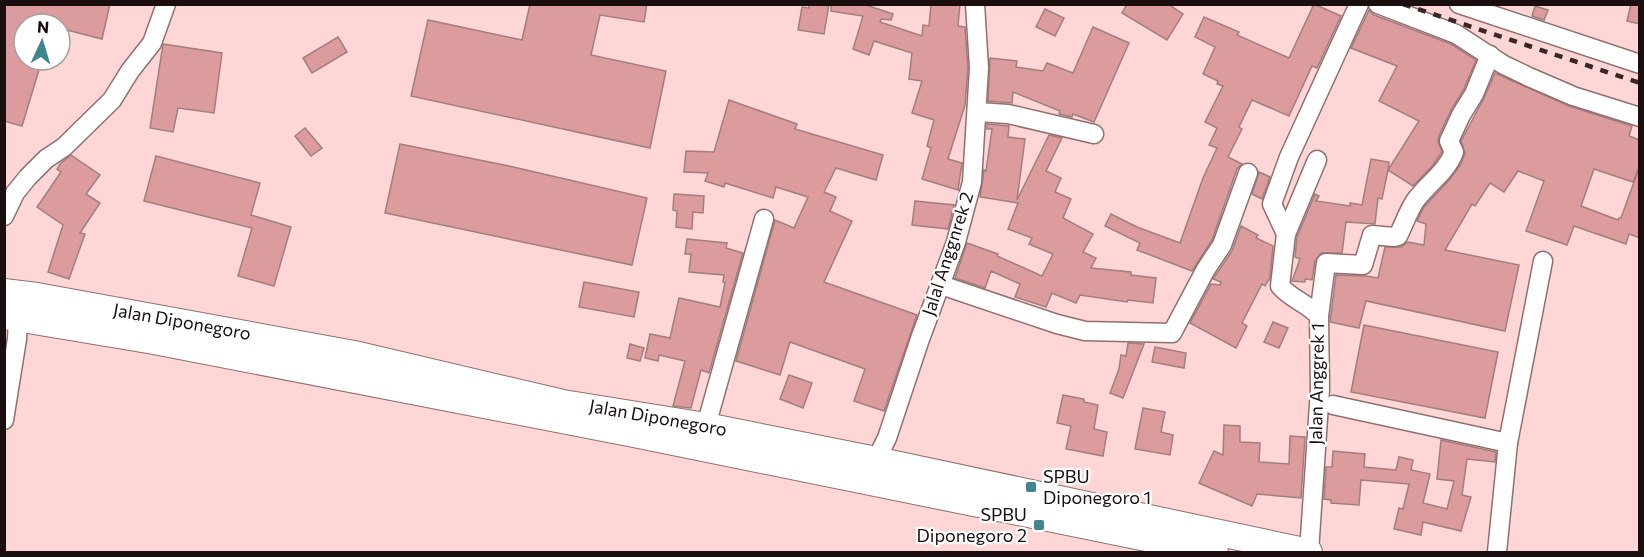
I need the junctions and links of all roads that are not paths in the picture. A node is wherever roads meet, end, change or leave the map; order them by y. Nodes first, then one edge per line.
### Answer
1 (166, 4) edge
2 (975, 4) edge
3 (1359, 4) edge
4 (1378, 4) edge
5 (1459, 4) edge
6 (1499, 11) edge
7 (1490, 55) junction
8 (1640, 64) edge
9 (977, 112) junction
10 (1640, 117) edge
11 (1094, 134) dead end
12 (1317, 160) dead end
13 (1248, 172) dead end
14 (4, 216) edge
15 (764, 219) dead end
16 (1286, 234) junction
17 (1543, 261) dead end
18 (941, 285) junction
19 (4, 292) edge
20 (1319, 316) junction
21 (11, 317) edge
22 (1334, 405) dead end
23 (4, 420) edge
24 (706, 426) junction
25 (1508, 443) junction
26 (876, 460) junction
27 (1136, 535) edge
28 (1204, 546) edge
29 (1310, 552) edge
30 (1497, 552) edge

1 - 14 street
2 - 9 street, Jalal Anggnrek 2
3 - 16 street
4 - 7 street
5 - 6 street
6 - 8 street
7 - 10 street
7 - 20 street
9 - 11 street
9 - 18 street, Jalal Anggnrek 2
12 - 16 street
13 - 18 street
15 - 24 street
16 - 20 street, Jalan Anggrek 1
17 - 25 street
18 - 26 street, Jalal Anggnrek 2
19 - 24 highway, Jalan Diponegoro
20 - 29 street, Jalan Anggrek 1
21 - 23 street
21 - 27 highway, Jalan Diponegoro
22 - 25 street
24 - 26 highway, Jalan Diponegoro
25 - 30 street
26 - 27 highway, Jalan Diponegoro
27 - 28 highway, Jalan Diponegoro
28 - 29 highway, Jalan Diponegoro

